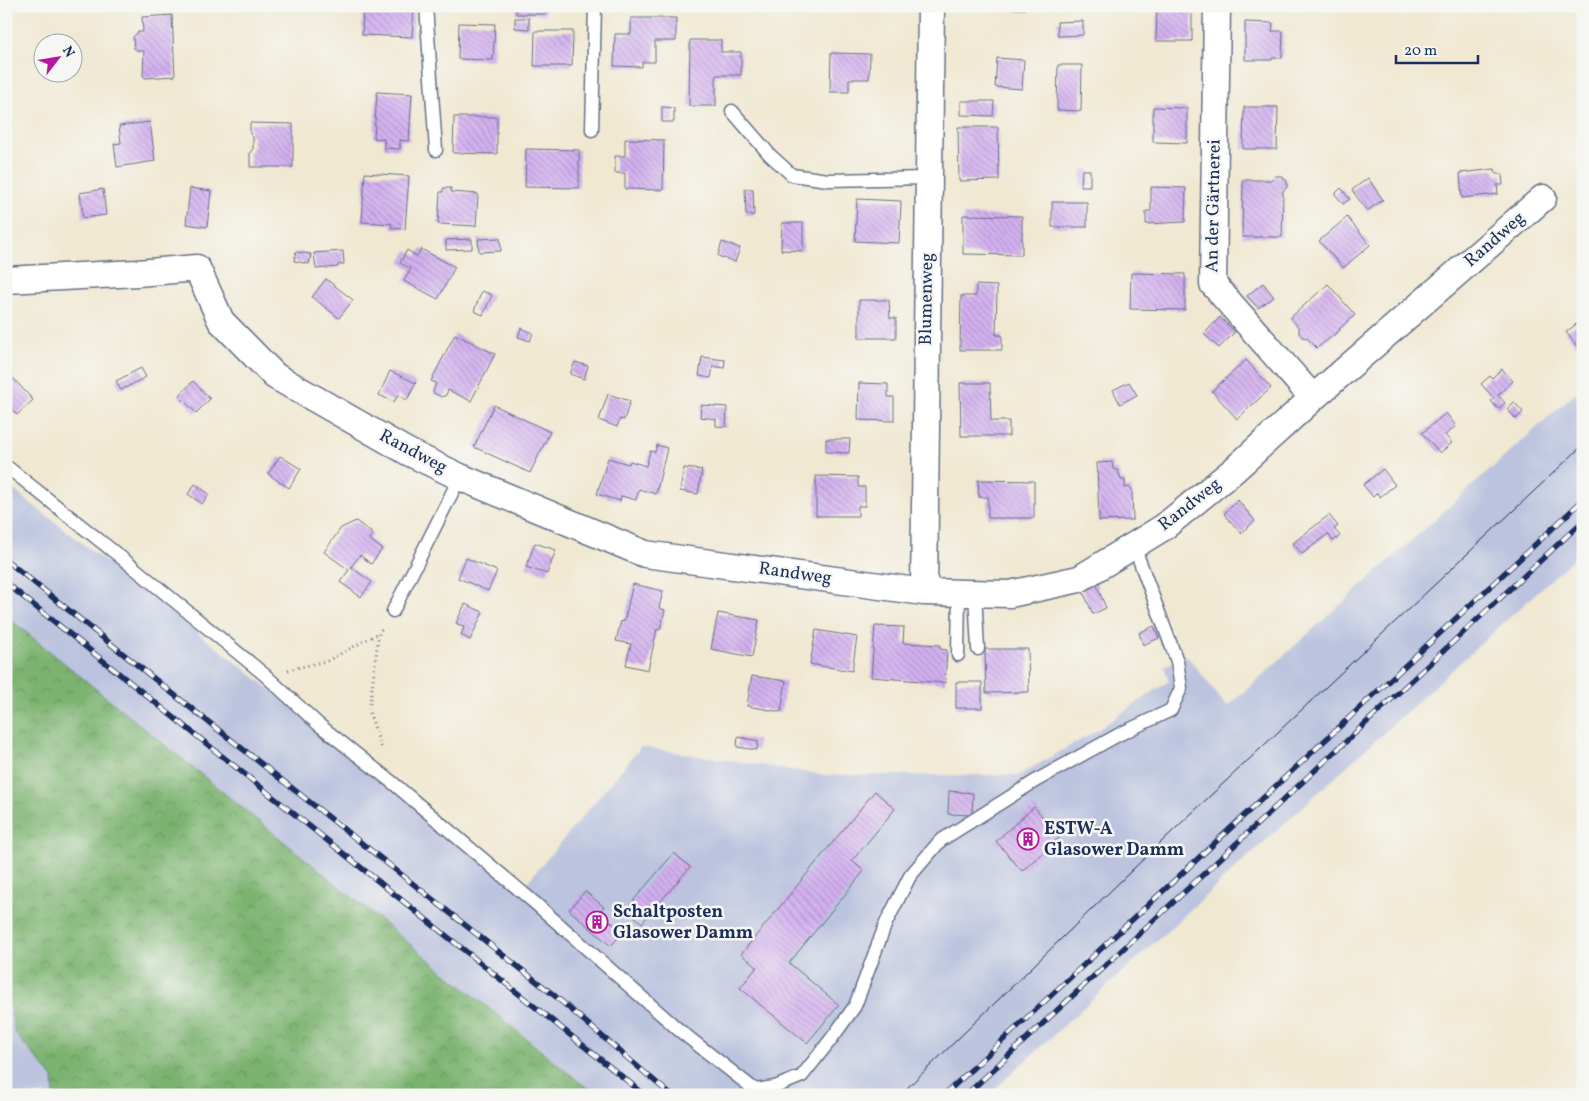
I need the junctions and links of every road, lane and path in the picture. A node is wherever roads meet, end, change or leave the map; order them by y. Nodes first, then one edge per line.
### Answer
1 (426, 6) edge
2 (595, 6) edge
3 (931, 6) edge
4 (1217, 6) edge
5 (732, 111) dead end
6 (592, 130) dead end
7 (436, 150) dead end
8 (928, 178) junction
9 (1543, 198) dead end
10 (6, 280) edge
11 (1313, 398) junction
12 (6, 466) edge
13 (460, 477) junction
14 (1134, 546) junction
15 (924, 592) junction
16 (967, 593) junction
17 (393, 611) joint
18 (379, 633) junction
19 (978, 649) dead end
20 (958, 655) dead end
21 (265, 675) junction
22 (393, 783) junction
23 (757, 1092) edge

1 - 7 lane
2 - 6 lane
3 - 8 street, Blumenweg
4 - 11 street, An der Gärtnerei
5 - 8 lane
8 - 15 street, Blumenweg
9 - 11 street, Randweg
10 - 13 street, Randweg
11 - 14 street, Randweg
12 - 21 lane
13 - 15 street, Randweg
13 - 17 lane
14 - 16 street, Randweg
14 - 23 lane
15 - 16 street, Randweg
16 - 19 lane
16 - 20 lane
17 - 18 path
18 - 21 path
18 - 22 path
21 - 22 lane
22 - 23 lane

